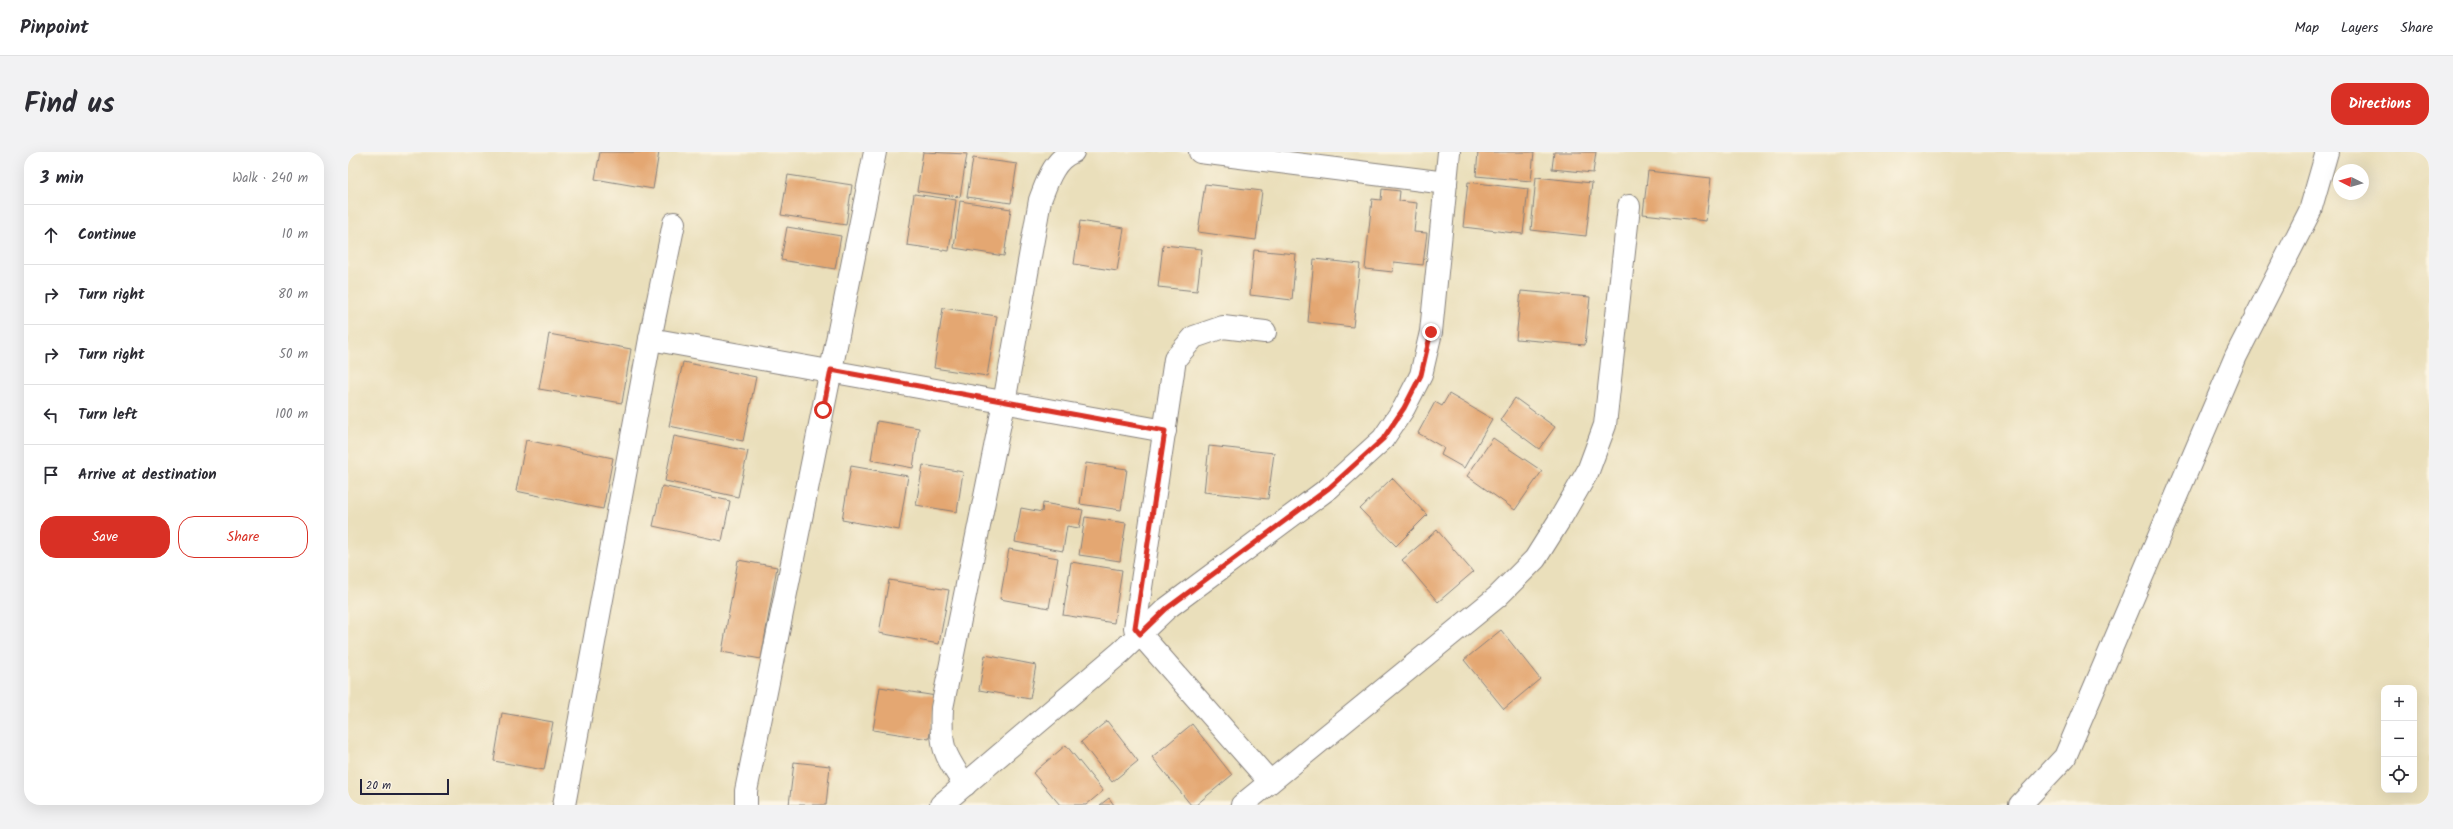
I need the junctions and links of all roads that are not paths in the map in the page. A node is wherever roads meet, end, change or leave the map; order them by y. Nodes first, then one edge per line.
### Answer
1 (875, 152) edge
2 (1074, 152) edge
3 (1200, 152) edge
4 (1449, 152) edge
5 (2327, 152) edge
6 (1446, 183) junction
7 (1629, 206) dead end
8 (674, 222) dead end
9 (1265, 332) dead end
10 (650, 339) junction
11 (831, 370) junction
12 (1004, 404) junction
13 (1165, 431) junction
14 (1140, 634) junction
15 (1270, 782) junction
16 (965, 785) junction
17 (564, 805) edge
18 (746, 805) edge
19 (940, 805) edge
20 (1242, 805) edge
21 (2020, 805) edge

1 - 11 street
2 - 12 street
3 - 6 street
4 - 6 street
5 - 21 street
6 - 14 street
7 - 15 street
8 - 10 street
9 - 13 street
10 - 11 street
10 - 17 street
11 - 12 street
11 - 18 street
12 - 13 street
12 - 16 street
13 - 14 street
14 - 15 street
14 - 16 street
15 - 20 street
16 - 19 street

